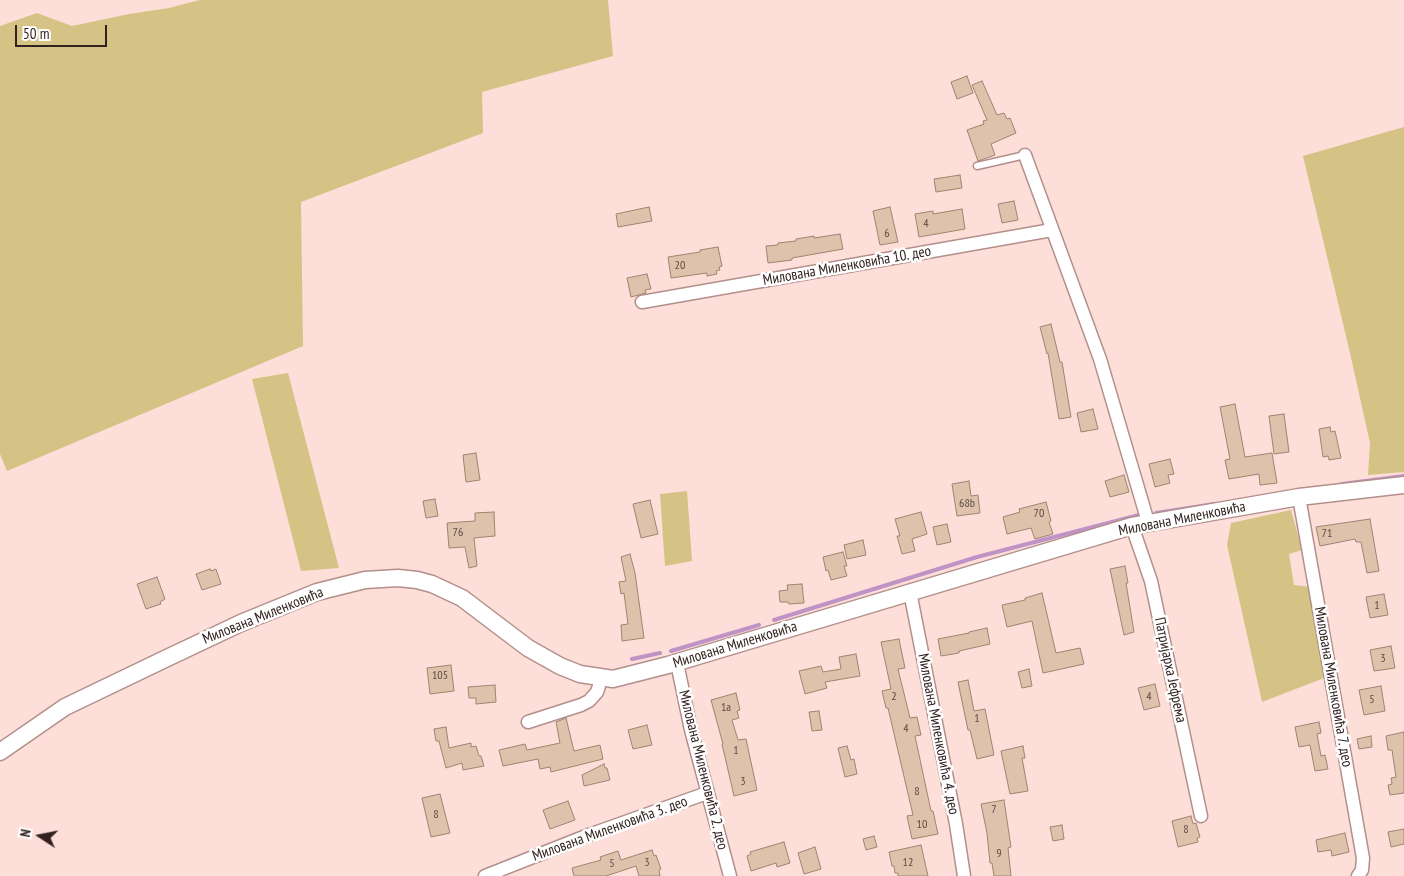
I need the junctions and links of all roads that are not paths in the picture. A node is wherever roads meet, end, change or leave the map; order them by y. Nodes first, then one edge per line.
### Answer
1 (1024, 155) joint
2 (977, 166) dead end
3 (1052, 230) junction
4 (642, 302) dead end
5 (1404, 485) edge
6 (1299, 497) junction
7 (1148, 522) junction
8 (1132, 526) junction
9 (910, 592) junction
10 (677, 663) junction
11 (599, 678) junction
12 (528, 722) dead end
13 (0, 752) edge
14 (707, 793) junction
15 (1201, 816) dead end
16 (485, 876) edge
17 (730, 876) edge
18 (964, 876) edge
19 (1358, 876) edge

1 - 2 lane
1 - 3 street
3 - 4 street, Милована Миленковића 10. део
3 - 7 street
5 - 6 street, Милована Миленковића
6 - 7 street, Милована Миленковића
6 - 19 street, Милована Миленковића 7. део
7 - 8 street, Милована Миленковића
8 - 9 street, Милована Миленковића
8 - 15 street, Патријарха Јефрема
9 - 10 street, Милована Миленковића
9 - 18 street, Милована Миленковића 4. део
10 - 11 street, Милована Миленковића
10 - 14 street, Милована Миленковића 2. део
11 - 12 street
11 - 13 street, Милована Миленковића
14 - 16 street, Милована Миленковића 3. део
14 - 17 street, Милована Миленковића 2. део

